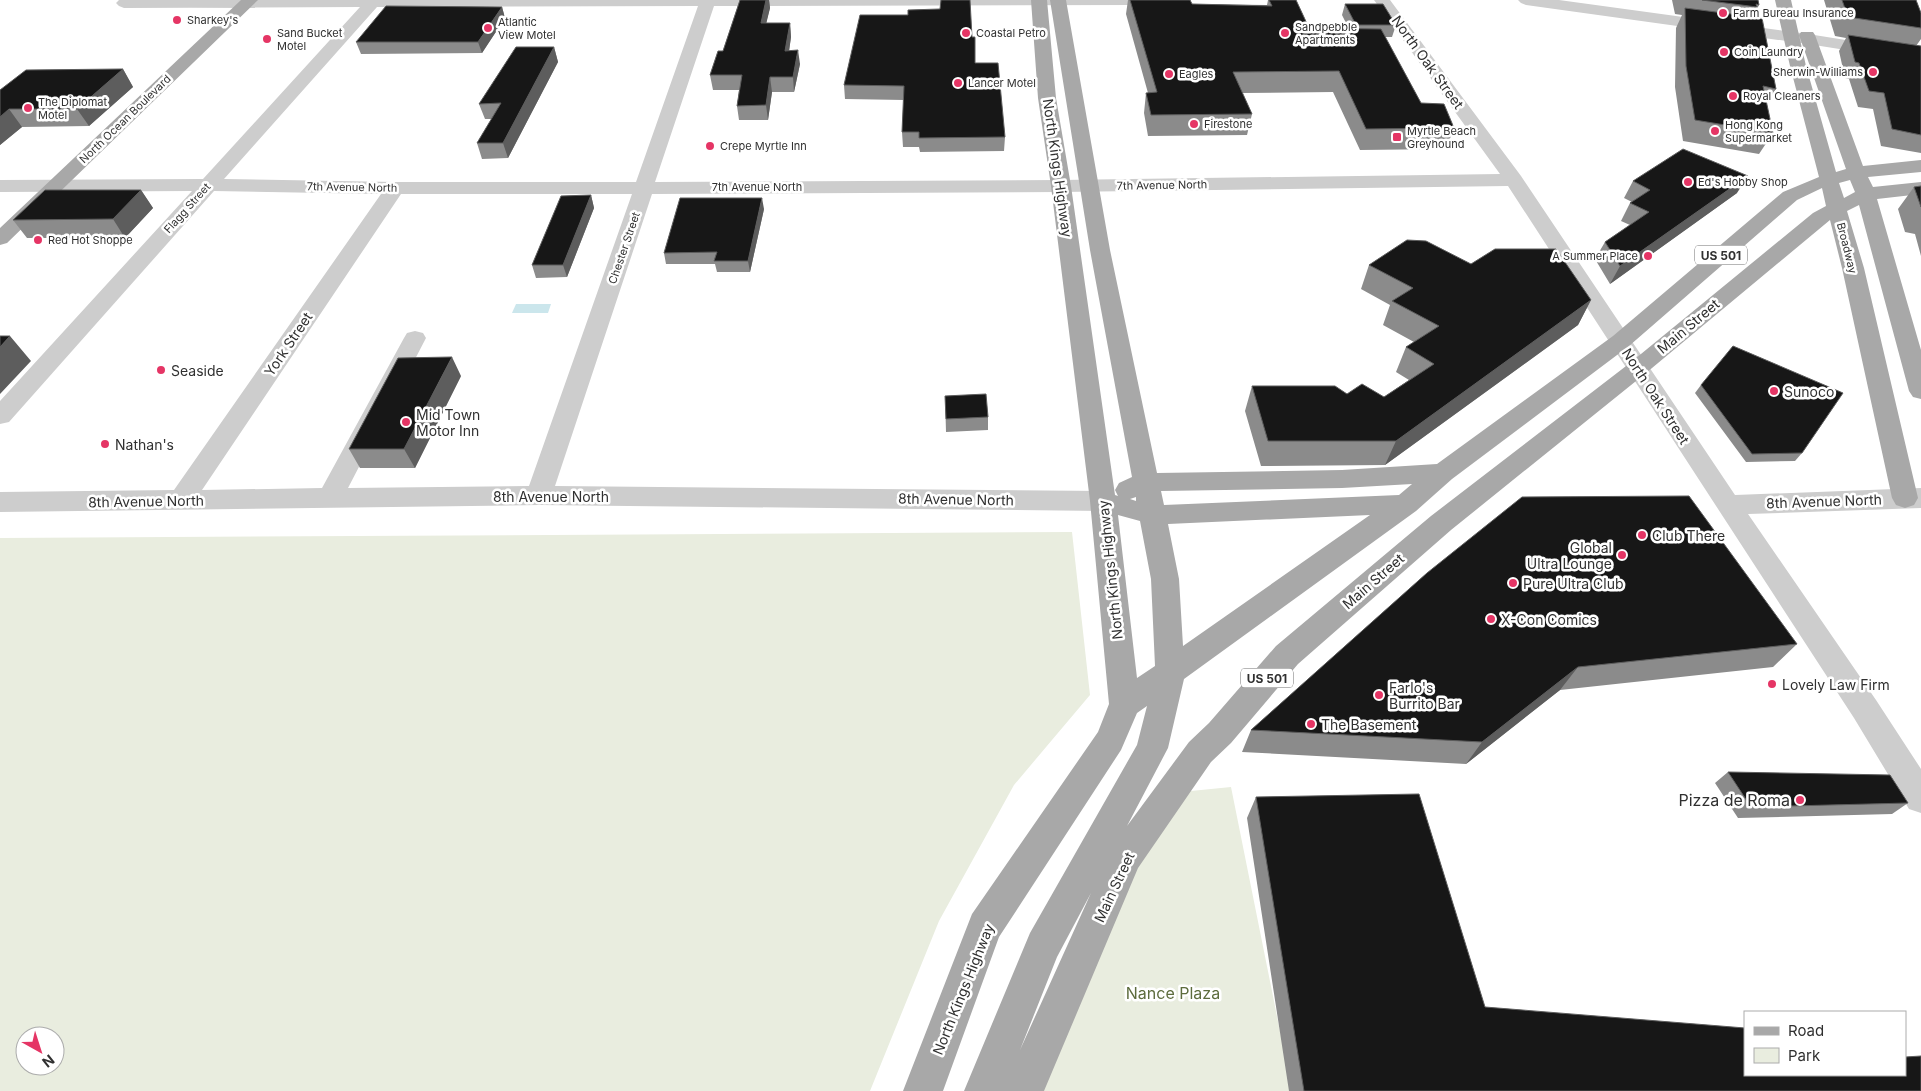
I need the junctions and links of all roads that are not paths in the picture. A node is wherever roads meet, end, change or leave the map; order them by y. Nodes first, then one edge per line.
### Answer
1 (708, 0) edge
2 (1039, 0) edge
3 (1058, 0) edge
4 (1134, 0) edge
5 (1382, 0) edge
6 (1526, 0) edge
7 (1783, 0) edge
8 (1798, 0) edge
9 (374, 1) edge
10 (249, 2) edge
11 (124, 3) dead end
12 (1801, 29) junction
13 (1921, 57) edge
14 (1921, 166) edge
15 (1856, 172) junction
16 (1514, 180) junction
17 (1828, 180) junction
18 (208, 185) junction
19 (0, 186) edge
20 (57, 186) junction
21 (1061, 186) junction
22 (1089, 186) junction
23 (395, 188) junction
24 (644, 188) junction
25 (1921, 188) edge
26 (1866, 194) junction
27 (1837, 209) junction
28 (0, 239) edge
29 (415, 338) dead end
30 (1621, 341) junction
31 (1638, 368) junction
32 (1921, 392) edge
33 (0, 416) edge
34 (1442, 474) junction
35 (1145, 482) junction
36 (539, 495) junction
37 (1475, 497) junction
38 (330, 498) junction
39 (1913, 498) edge
40 (181, 501) junction
41 (1103, 501) junction
42 (0, 502) edge
43 (1405, 504) junction
44 (1728, 505) junction
45 (1152, 515) junction
46 (1170, 673) junction
47 (1125, 704) junction
48 (1921, 798) edge
49 (923, 1091) edge
50 (984, 1091) edge
51 (1024, 1091) edge

1 - 2 street
1 - 9 street
1 - 24 street, Chester Street
2 - 3 street
2 - 21 main road, North Kings Highway
3 - 4 street
3 - 22 main road, North Kings Highway
5 - 16 street, North Oak Street
6 - 12 street
7 - 12 main road, Broadway
8 - 12 main road, Broadway
9 - 10 street
9 - 18 street, Flagg Street
10 - 11 street
10 - 20 main road, North Ocean Boulevard
12 - 13 street
12 - 15 main road, Broadway
12 - 17 main road, Broadway
14 - 15 main road, US 501
15 - 17 main road, US 501
15 - 26 main road, Broadway
16 - 22 street, 7th Avenue North
16 - 30 street, North Oak Street
17 - 27 main road, Broadway
17 - 30 main road, US 501
18 - 20 street, 7th Avenue North
18 - 23 street, 7th Avenue North
18 - 33 street, Flagg Street
19 - 20 street, 7th Avenue North
20 - 28 main road, North Ocean Boulevard
21 - 22 street, 7th Avenue North
21 - 24 street, 7th Avenue North
21 - 41 main road, North Kings Highway
22 - 35 main road, North Kings Highway
23 - 24 street, 7th Avenue North
23 - 40 street, York Street
24 - 36 street, Chester Street
25 - 26 main road, US 501
26 - 27 main road, Main Street / US 501
26 - 32 main road, Broadway
27 - 31 main road, Main Street / US 501
27 - 39 main road, Broadway
29 - 38 street
30 - 31 street, North Oak Street
30 - 34 main road, US 501
31 - 37 main road, Main Street / US 501
31 - 44 street, North Oak Street
34 - 35 main road
34 - 43 main road, US 501
35 - 41 main road
35 - 45 main road, North Kings Highway
36 - 38 street, 8th Avenue North
36 - 41 street, 8th Avenue North
37 - 43 main road
37 - 51 main road, Main Street / US 501
38 - 40 street, 8th Avenue North
39 - 44 street, 8th Avenue North
40 - 42 street, 8th Avenue North
41 - 45 main road
41 - 47 main road, North Kings Highway
43 - 45 main road
43 - 46 main road, US 501
44 - 48 street, North Oak Street
45 - 46 main road, North Kings Highway
46 - 47 main road, US 501
46 - 50 main road, North Kings Highway
47 - 49 main road, North Kings Highway

